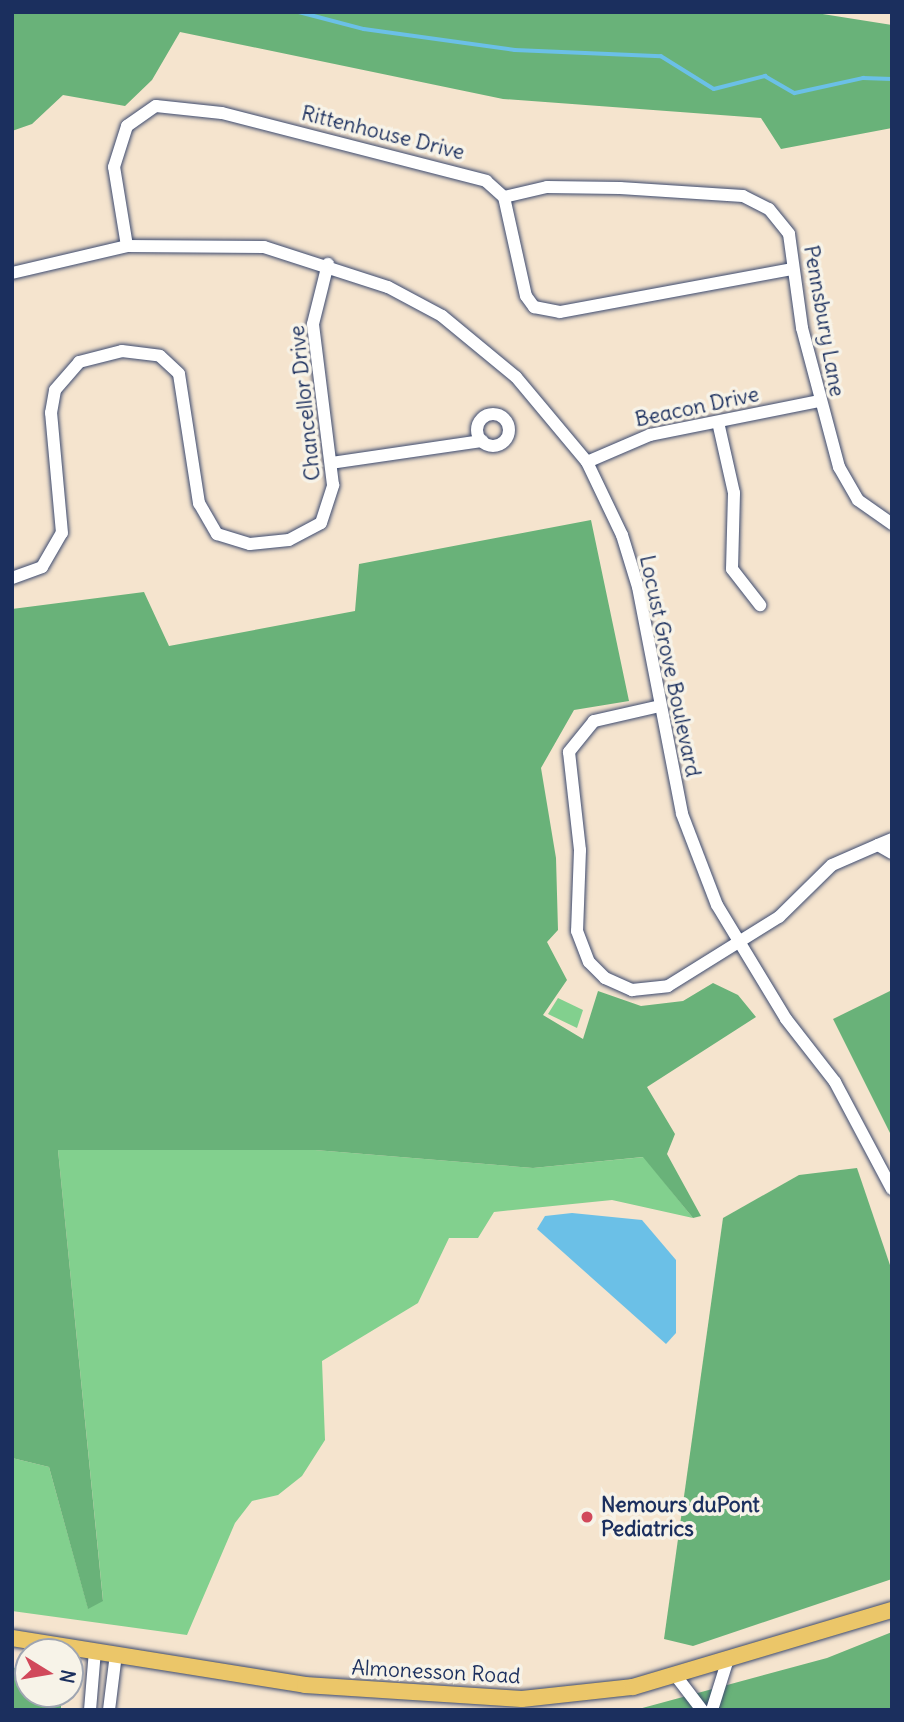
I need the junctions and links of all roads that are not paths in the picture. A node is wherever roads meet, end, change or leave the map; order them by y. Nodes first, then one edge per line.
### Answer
1 (504, 197) junction
2 (127, 246) junction
3 (328, 264) junction
4 (791, 269) junction
5 (12, 273) edge
6 (818, 401) junction
7 (718, 422) junction
8 (482, 441) dead end
9 (587, 462) junction
10 (331, 463) junction
11 (892, 524) edge
12 (12, 578) edge
13 (760, 605) dead end
14 (660, 706) junction
15 (892, 839) edge
16 (878, 845) junction
17 (892, 853) edge
18 (738, 946) junction
19 (892, 1189) edge
20 (892, 1610) edge
21 (12, 1638) edge
22 (95, 1651) junction
23 (116, 1654) junction
24 (727, 1662) junction
25 (676, 1676) junction
26 (90, 1710) edge
27 (109, 1710) edge
28 (702, 1710) edge
29 (712, 1710) edge

1 - 2 street, Rittenhouse Drive
1 - 4 street, Pennsbury Lane
1 - 4 street
2 - 3 street, Locust Grove Boulevard
2 - 5 street, Locust Grove Boulevard
3 - 9 street, Locust Grove Boulevard
3 - 10 street, Chancellor Drive
4 - 6 street, Pennsbury Lane
6 - 7 street, Beacon Drive
6 - 11 street, Pennsbury Lane
7 - 9 street, Beacon Drive
7 - 13 street
8 - 10 street
9 - 14 street, Locust Grove Boulevard
10 - 12 street, Chancellor Drive
14 - 18 street, Locust Grove Boulevard
14 - 18 street
15 - 16 street
16 - 17 street
16 - 18 street
18 - 19 street, Locust Grove Boulevard
20 - 24 main road, Almonesson Road
21 - 22 main road, Almonesson Road
22 - 23 main road, Almonesson Road
22 - 26 street
23 - 25 main road, Almonesson Road
23 - 27 street
24 - 25 main road, Almonesson Road
24 - 29 street
25 - 28 street

